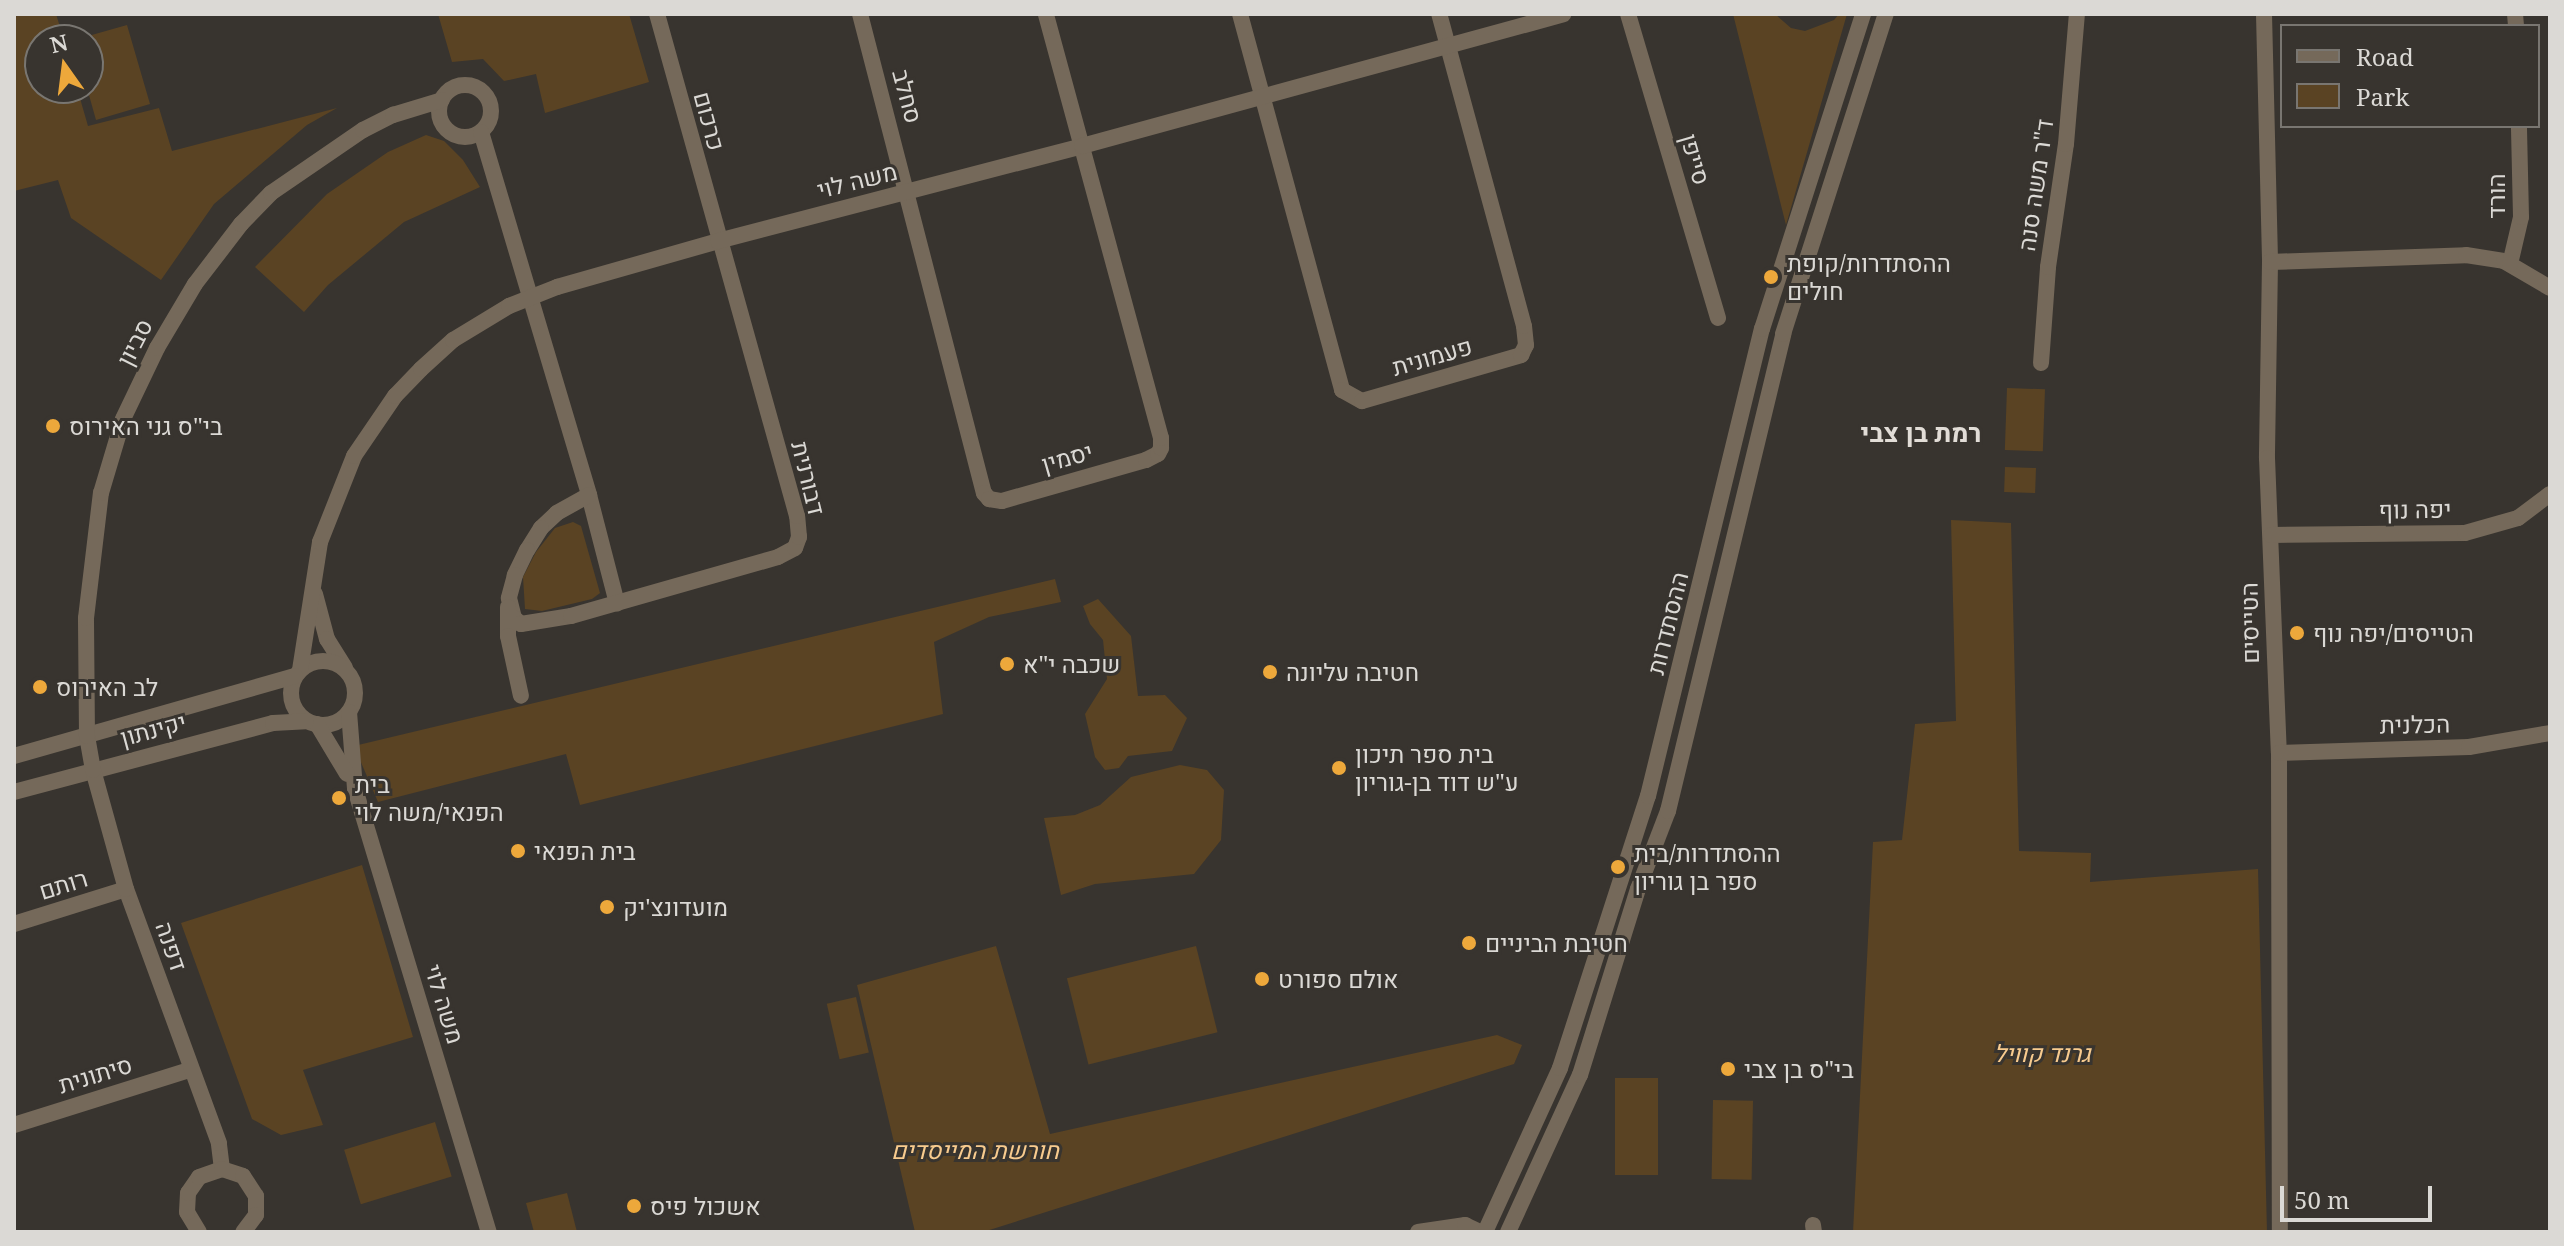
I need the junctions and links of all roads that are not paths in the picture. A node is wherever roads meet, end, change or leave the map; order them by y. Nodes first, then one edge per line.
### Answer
1 (657, 14) edge
2 (860, 14) edge
3 (1046, 14) edge
4 (1240, 14) edge
5 (1439, 14) edge
6 (1563, 14) edge
7 (1628, 14) edge
8 (1863, 14) edge
9 (1886, 14) edge
10 (2077, 14) edge
11 (2264, 14) edge
12 (1448, 46) junction
13 (1262, 96) junction
14 (442, 100) junction
15 (2519, 128) edge
16 (481, 132) junction
17 (1082, 146) junction
18 (909, 191) junction
19 (718, 241) junction
20 (2270, 262) junction
21 (2510, 264) junction
22 (2550, 288) edge
23 (531, 297) junction
24 (1718, 318) dead end
25 (2041, 363) dead end
26 (2550, 494) edge
27 (589, 495) junction
28 (2271, 535) junction
29 (313, 585) junction
30 (509, 598) junction
31 (617, 603) junction
32 (297, 673) junction
33 (348, 673) junction
34 (521, 696) dead end
35 (349, 712) junction
36 (312, 722) junction
37 (2550, 733) edge
38 (87, 736) junction
39 (2279, 753) junction
40 (14, 756) edge
41 (93, 770) junction
42 (355, 789) junction
43 (14, 792) edge
44 (126, 889) junction
45 (14, 924) edge
46 (190, 1070) junction
47 (14, 1125) edge
48 (222, 1169) junction
49 (250, 1230) edge
50 (199, 1232) edge
51 (489, 1232) edge
52 (1418, 1232) edge
53 (1482, 1232) edge
54 (1508, 1232) edge
55 (2280, 1232) edge

1 - 19 street, כרכום
2 - 18 street, סחלב
3 - 17 street
4 - 13 street, פעמונית
5 - 12 street, פעמונית
6 - 12 street, משה לוי
7 - 24 street, סייפן
8 - 53 street, ההסתדרות
9 - 54 street, ההסתדרות
10 - 25 street, ד"ר משה סנה
11 - 20 street, הטייסים
12 - 13 street, משה לוי
12 - 13 street, פעמונית
13 - 17 street, משה לוי
14 - 16 street
14 - 16 street
14 - 38 street, סביון
15 - 21 street, הורד
16 - 23 street
17 - 18 street, משה לוי
17 - 18 street, יסמין
18 - 19 street, משה לוי
19 - 23 street, משה לוי
19 - 31 street, דבורנית
20 - 21 street
20 - 28 street, הטייסים
21 - 22 street
23 - 27 street
23 - 29 street, משה לוי
26 - 28 street, יפה נוף
27 - 30 street
27 - 31 street
28 - 39 street, הטייסים
29 - 32 street, משה לוי
29 - 33 street, משה לוי
30 - 31 street, דבורנית
30 - 34 street
32 - 33 street
32 - 36 street
32 - 38 street, יקינתון
33 - 35 street
35 - 36 street
35 - 42 street, משה לוי
36 - 41 street, יקינתון
36 - 42 street, משה לוי
37 - 39 street, הכלנית
38 - 40 street, יקינתון
38 - 41 street, דפנה
39 - 55 street, הטייסים
41 - 43 street, יקינתון
41 - 44 street, דפנה
42 - 51 street, משה לוי
44 - 45 street, רותם
44 - 46 street, דפנה
46 - 47 street, סיתונית
46 - 48 street, דפנה
48 - 49 street
48 - 50 street
52 - 53 street

